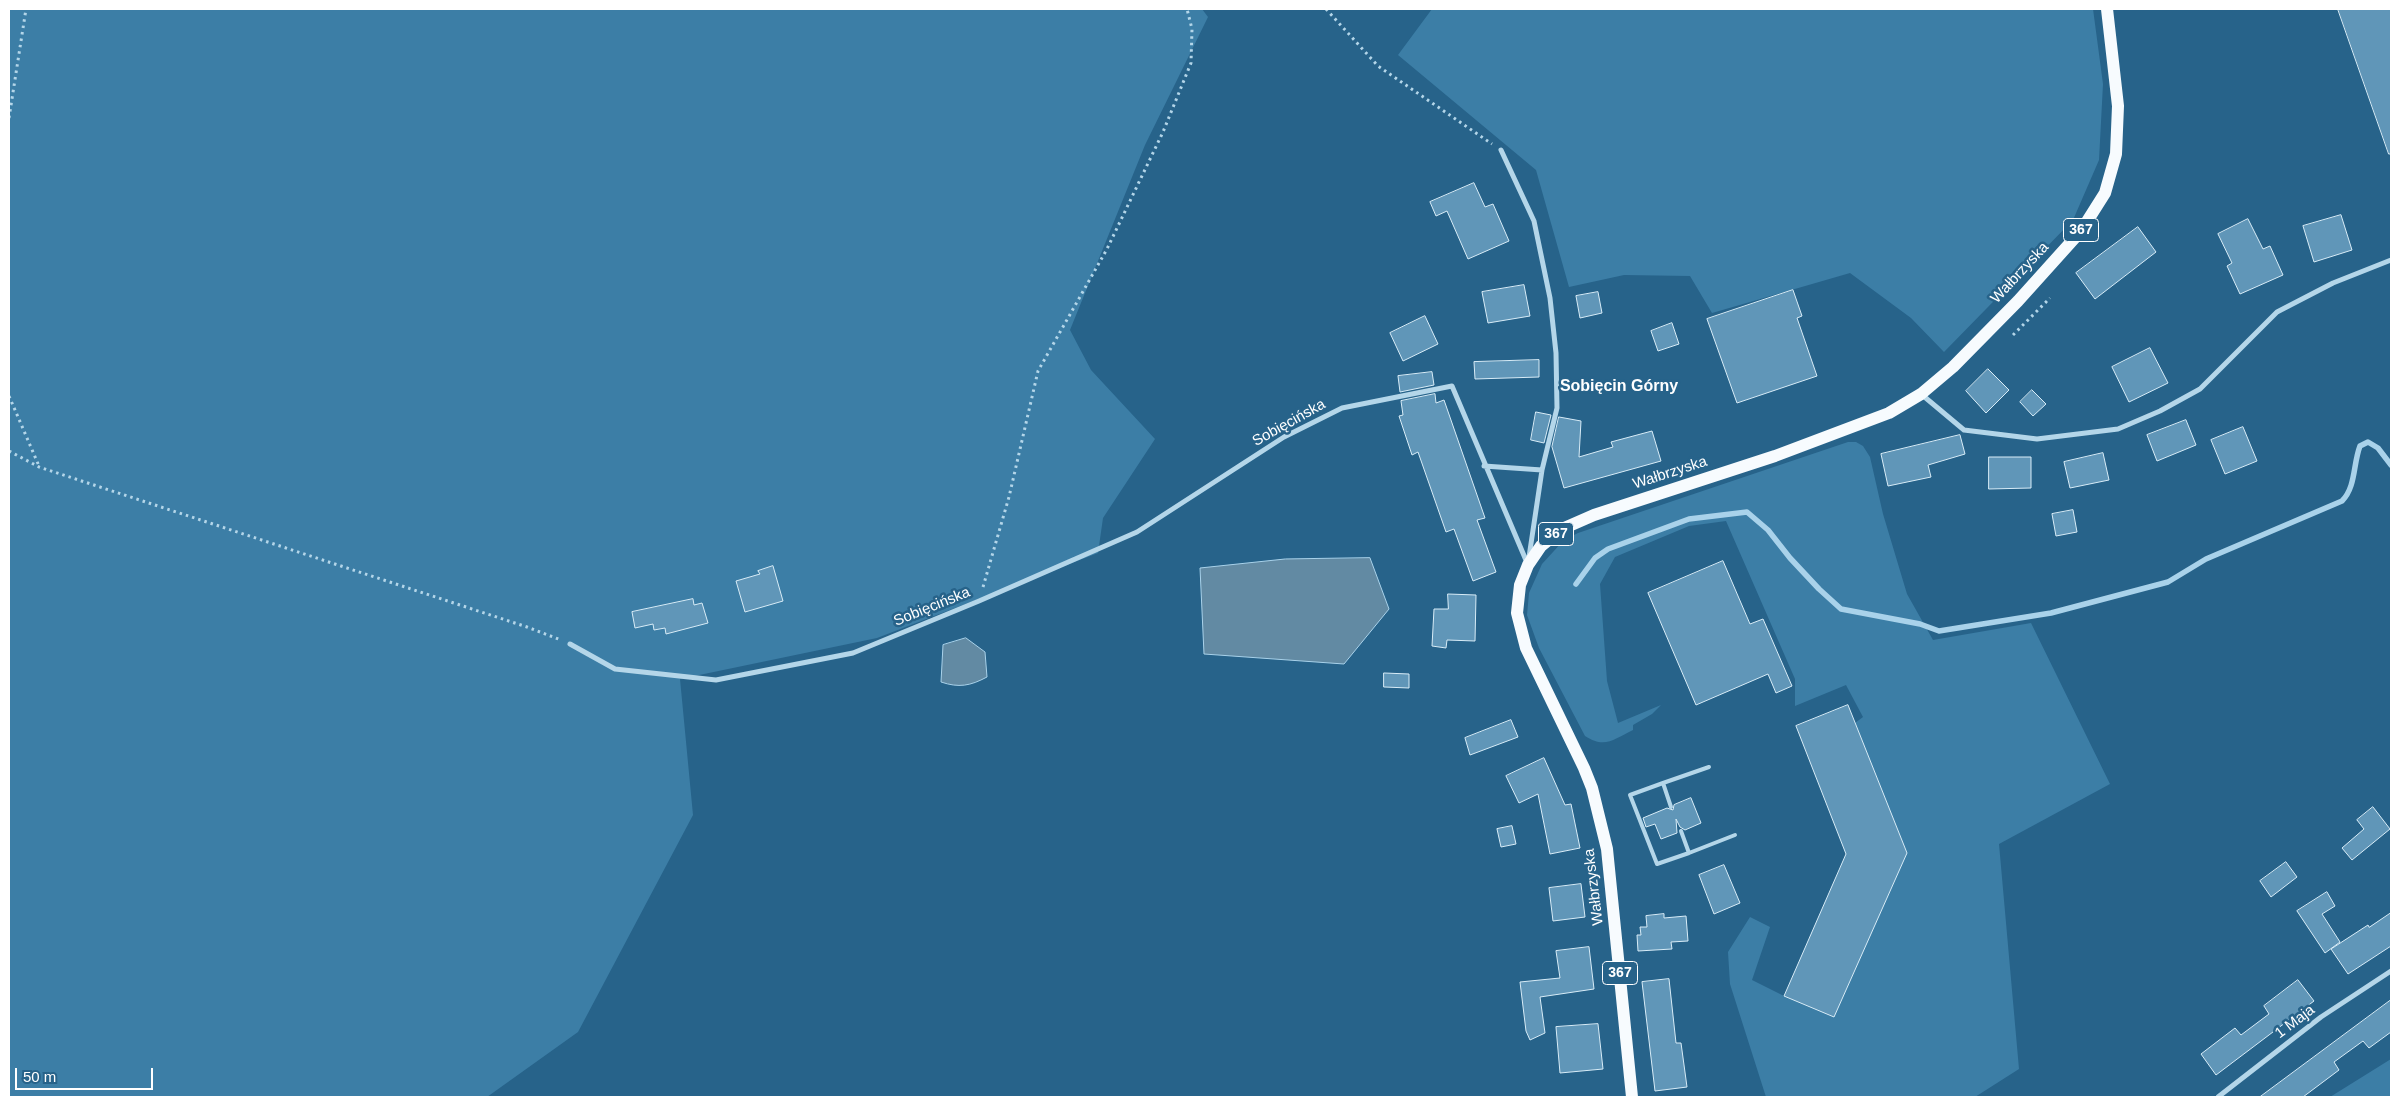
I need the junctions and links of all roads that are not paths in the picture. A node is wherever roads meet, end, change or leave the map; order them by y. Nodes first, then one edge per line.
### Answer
1 (2108, 9) edge
2 (1501, 150) road end
3 (2391, 260) edge
4 (1920, 394) junction
5 (1484, 466) junction
6 (1542, 470) junction
7 (1528, 565) junction
8 (570, 644) road end
9 (1709, 767) dead end
10 (1663, 783) junction
11 (1671, 806) dead end
12 (1681, 831) dead end
13 (1735, 835) dead end
14 (1689, 853) junction
15 (2391, 971) edge
16 (1632, 1097) edge
17 (2218, 1097) edge

1 - 4 main road, Wałbrzyska / 367
2 - 6 street
3 - 4 street
4 - 7 main road, Wałbrzyska / 367
5 - 6 street
5 - 7 street, Sobięcińska
5 - 8 street, Sobięcińska
6 - 7 street
7 - 16 main road, Wałbrzyska / 367
9 - 10 lane
10 - 11 lane
10 - 14 lane
12 - 14 lane
13 - 14 lane
15 - 17 street, 1 Maja

